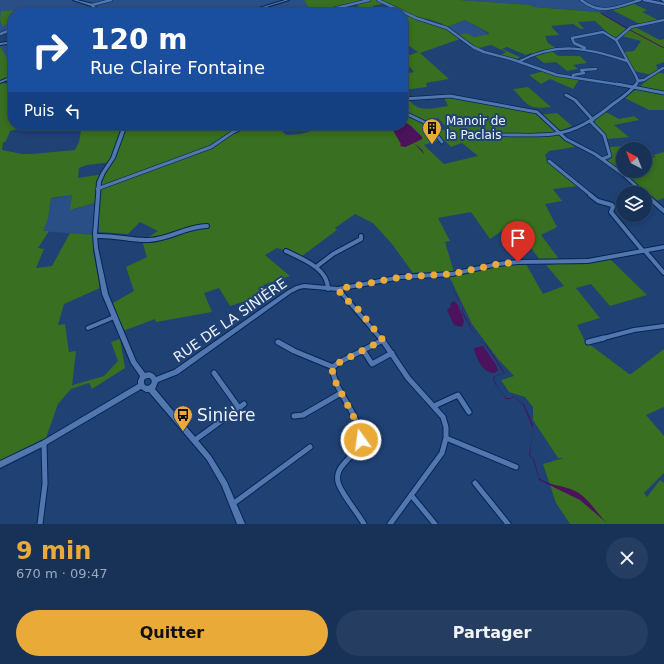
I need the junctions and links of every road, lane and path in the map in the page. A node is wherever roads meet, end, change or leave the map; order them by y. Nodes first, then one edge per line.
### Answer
1 (74, 0) edge
2 (111, 0) edge
3 (288, 0) edge
4 (369, 0) edge
5 (378, 0) edge
6 (581, 0) edge
7 (640, 0) edge
8 (646, 0) edge
9 (664, 4) edge
10 (92, 5) junction
11 (393, 6) junction
12 (95, 8) edge
13 (261, 8) edge
14 (336, 8) edge
15 (388, 8) edge
16 (396, 8) edge
17 (408, 14) edge
18 (664, 20) edge
19 (616, 40) junction
20 (587, 49) junction
21 (520, 61) junction
22 (627, 61) junction
23 (576, 66) dead end
24 (663, 68) dead end
25 (596, 69) dead end
26 (581, 70) junction
27 (571, 76) junction
28 (638, 81) junction
29 (633, 88) junction
30 (664, 93) edge
31 (566, 95) dead end
32 (408, 99) edge
33 (408, 114) edge
34 (591, 120) junction
35 (123, 130) edge
36 (238, 130) edge
37 (560, 132) junction
38 (483, 136) dead end
39 (442, 142) dead end
40 (602, 159) junction
41 (549, 161) dead end
42 (636, 186) edge
43 (97, 190) junction
44 (652, 200) edge
45 (664, 211) edge
46 (207, 226) dead end
47 (96, 236) junction
48 (361, 236) dead end
49 (664, 247) edge
50 (286, 251) dead end
51 (644, 251) junction
52 (316, 267) junction
53 (664, 272) edge
54 (328, 289) junction
55 (338, 289) junction
56 (114, 317) junction
57 (664, 326) edge
58 (88, 328) dead end
59 (383, 340) junction
60 (278, 342) dead end
61 (588, 342) dead end
62 (363, 350) junction
63 (392, 353) junction
64 (333, 367) junction
65 (214, 373) dead end
66 (144, 377) junction
67 (156, 380) junction
68 (142, 386) junction
69 (150, 388) junction
70 (341, 393) junction
71 (244, 404) dead end
72 (434, 406) junction
73 (239, 408) junction
74 (469, 412) dead end
75 (294, 416) dead end
76 (446, 438) junction
77 (195, 440) junction
78 (44, 444) junction
79 (310, 447) dead end
80 (0, 465) edge
81 (516, 466) dead end
82 (475, 483) dead end
83 (410, 495) junction
84 (234, 503) junction
85 (40, 524) edge
86 (241, 524) edge
87 (364, 524) edge
88 (390, 524) edge
89 (435, 524) edge
90 (508, 524) edge

1 - 10 street
2 - 10 street
3 - 13 street
4 - 14 street
5 - 11 street
6 - 7 street
8 - 9 street
10 - 12 street
11 - 15 street
11 - 16 street
17 - 21 street
18 - 19 street
19 - 20 street
19 - 22 street
20 - 21 street
20 - 22 street
21 - 27 street
22 - 28 street
23 - 26 street
24 - 28 street
25 - 26 street
26 - 27 street
27 - 29 street
28 - 29 street
29 - 30 street
29 - 34 street
31 - 34 street
32 - 37 street
33 - 39 street
34 - 37 street
34 - 40 street
35 - 43 street
36 - 43 street
37 - 38 street
37 - 40 street
40 - 42 street
41 - 51 street
43 - 47 street
44 - 45 street
46 - 47 street
47 - 56 street
48 - 52 street
49 - 51 street, RUE DE LA SINIÈRE
50 - 52 street
51 - 53 street
51 - 55 street, RUE DE LA SINIÈRE
52 - 54 street
54 - 55 street, RUE DE LA SINIÈRE
54 - 67 street, RUE DE LA SINIÈRE
55 - 59 street
56 - 58 street
56 - 66 street
57 - 61 street
59 - 62 street
59 - 63 street
60 - 64 street
62 - 63 street
62 - 64 street
63 - 72 street
64 - 70 street
65 - 73 street
66 - 67 street
66 - 68 street
67 - 69 street
68 - 69 street
68 - 78 street
69 - 77 street
70 - 75 street
70 - 87 street
71 - 73 street
72 - 74 street
72 - 76 street
73 - 77 street
76 - 81 street
76 - 83 street
77 - 84 street
78 - 80 street
78 - 85 street
79 - 84 street
82 - 90 street
83 - 88 street
83 - 89 street
84 - 86 street

